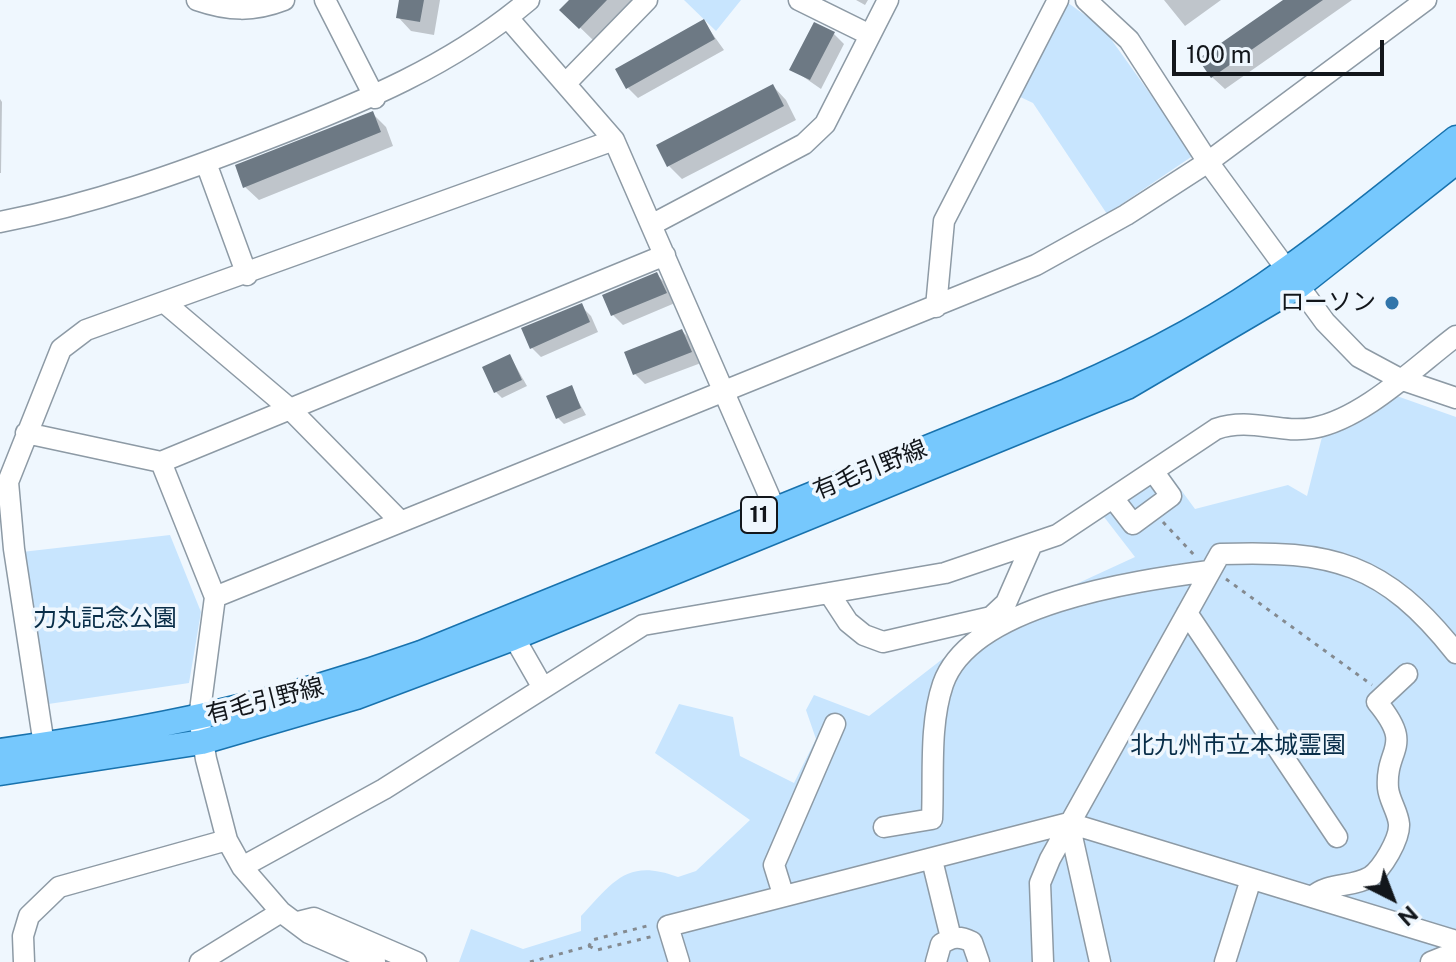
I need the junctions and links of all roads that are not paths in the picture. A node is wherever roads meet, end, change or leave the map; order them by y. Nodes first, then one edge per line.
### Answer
1 (197, 0) edge
2 (284, 0) edge
3 (325, 0) edge
4 (529, 0) edge
5 (647, 0) edge
6 (799, 0) edge
7 (888, 0) edge
8 (1058, 0) edge
9 (1086, 0) edge
10 (1426, 0) edge
11 (508, 18) junction
12 (870, 35) junction
13 (567, 82) junction
14 (375, 98) junction
15 (1456, 138) edge
16 (614, 140) junction
17 (1208, 162) junction
18 (1456, 162) edge
19 (206, 163) junction
20 (0, 222) edge
21 (653, 224) junction
22 (665, 255) junction
23 (247, 275) junction
24 (1293, 278) junction
25 (165, 303) junction
26 (936, 307) junction
27 (1456, 336) edge
28 (1400, 379) junction
29 (723, 392) junction
30 (1456, 398) edge
31 (290, 409) junction
32 (26, 433) junction
33 (161, 462) junction
34 (1153, 471) junction
35 (1113, 498) junction
36 (779, 518) junction
37 (400, 521) junction
38 (1032, 544) junction
39 (1209, 571) junction
40 (829, 593) junction
41 (215, 597) junction
42 (1187, 613) junction
43 (509, 628) junction
44 (1456, 653) edge
45 (1407, 674) dead end
46 (543, 688) junction
47 (835, 724) dead end
48 (201, 730) junction
49 (44, 745) junction
50 (0, 751) edge
51 (0, 773) edge
52 (1069, 823) junction
53 (884, 827) dead end
54 (1337, 837) dead end
55 (227, 840) junction
56 (932, 860) junction
57 (242, 867) junction
58 (1251, 879) junction
59 (783, 894) junction
60 (1312, 897) junction
61 (290, 917) junction
62 (951, 938) junction
63 (1456, 941) edge
64 (1456, 952) edge
65 (24, 962) edge
66 (200, 962) edge
67 (375, 962) edge
68 (416, 962) edge
69 (679, 962) edge
70 (936, 962) edge
71 (979, 962) edge
72 (1043, 962) edge
73 (1100, 962) edge
74 (1225, 962) edge
75 (1431, 962) edge

1 - 2 street
3 - 14 street
4 - 11 street
5 - 13 street
6 - 12 street
7 - 12 street
8 - 26 street
9 - 17 street
10 - 17 street
11 - 13 street
11 - 14 street
12 - 21 street
13 - 16 street
14 - 19 street
15 - 24 main road, 有毛引野線 / 11
16 - 21 street
16 - 23 street
17 - 24 street
17 - 26 street
18 - 24 main road, 有毛引野線 / 11
19 - 20 street
19 - 23 street
21 - 22 street
22 - 29 street
22 - 31 street
23 - 25 street
24 - 28 street
24 - 36 main road, 有毛引野線 / 11
25 - 31 street
25 - 32 street
26 - 29 street
27 - 28 street
28 - 30 street
28 - 34 street
29 - 36 street
29 - 37 street
31 - 33 street
31 - 37 street
32 - 33 street
32 - 49 street
33 - 41 street
34 - 35 street
34 - 35 street
35 - 38 street
36 - 43 main road, 有毛引野線 / 11
37 - 41 street
38 - 40 street
38 - 40 street
39 - 42 street
39 - 44 street
39 - 53 street
40 - 46 street
41 - 48 street
42 - 52 street
42 - 54 street
43 - 46 street
43 - 48 main road, 有毛引野線 / 11
45 - 60 street
46 - 57 street
47 - 59 street
48 - 49 main road, 有毛引野線 / 11
48 - 51 main road, 有毛引野線 / 11
48 - 55 street
49 - 50 main road, 有毛引野線 / 11
52 - 56 street
52 - 58 street
52 - 72 street
52 - 73 street
55 - 57 street
55 - 65 street
56 - 59 street
56 - 62 street
57 - 61 street
58 - 60 street
58 - 74 street
59 - 69 street
60 - 63 street
61 - 66 street
61 - 67 street
61 - 68 street
62 - 70 street
62 - 71 street
64 - 75 street

